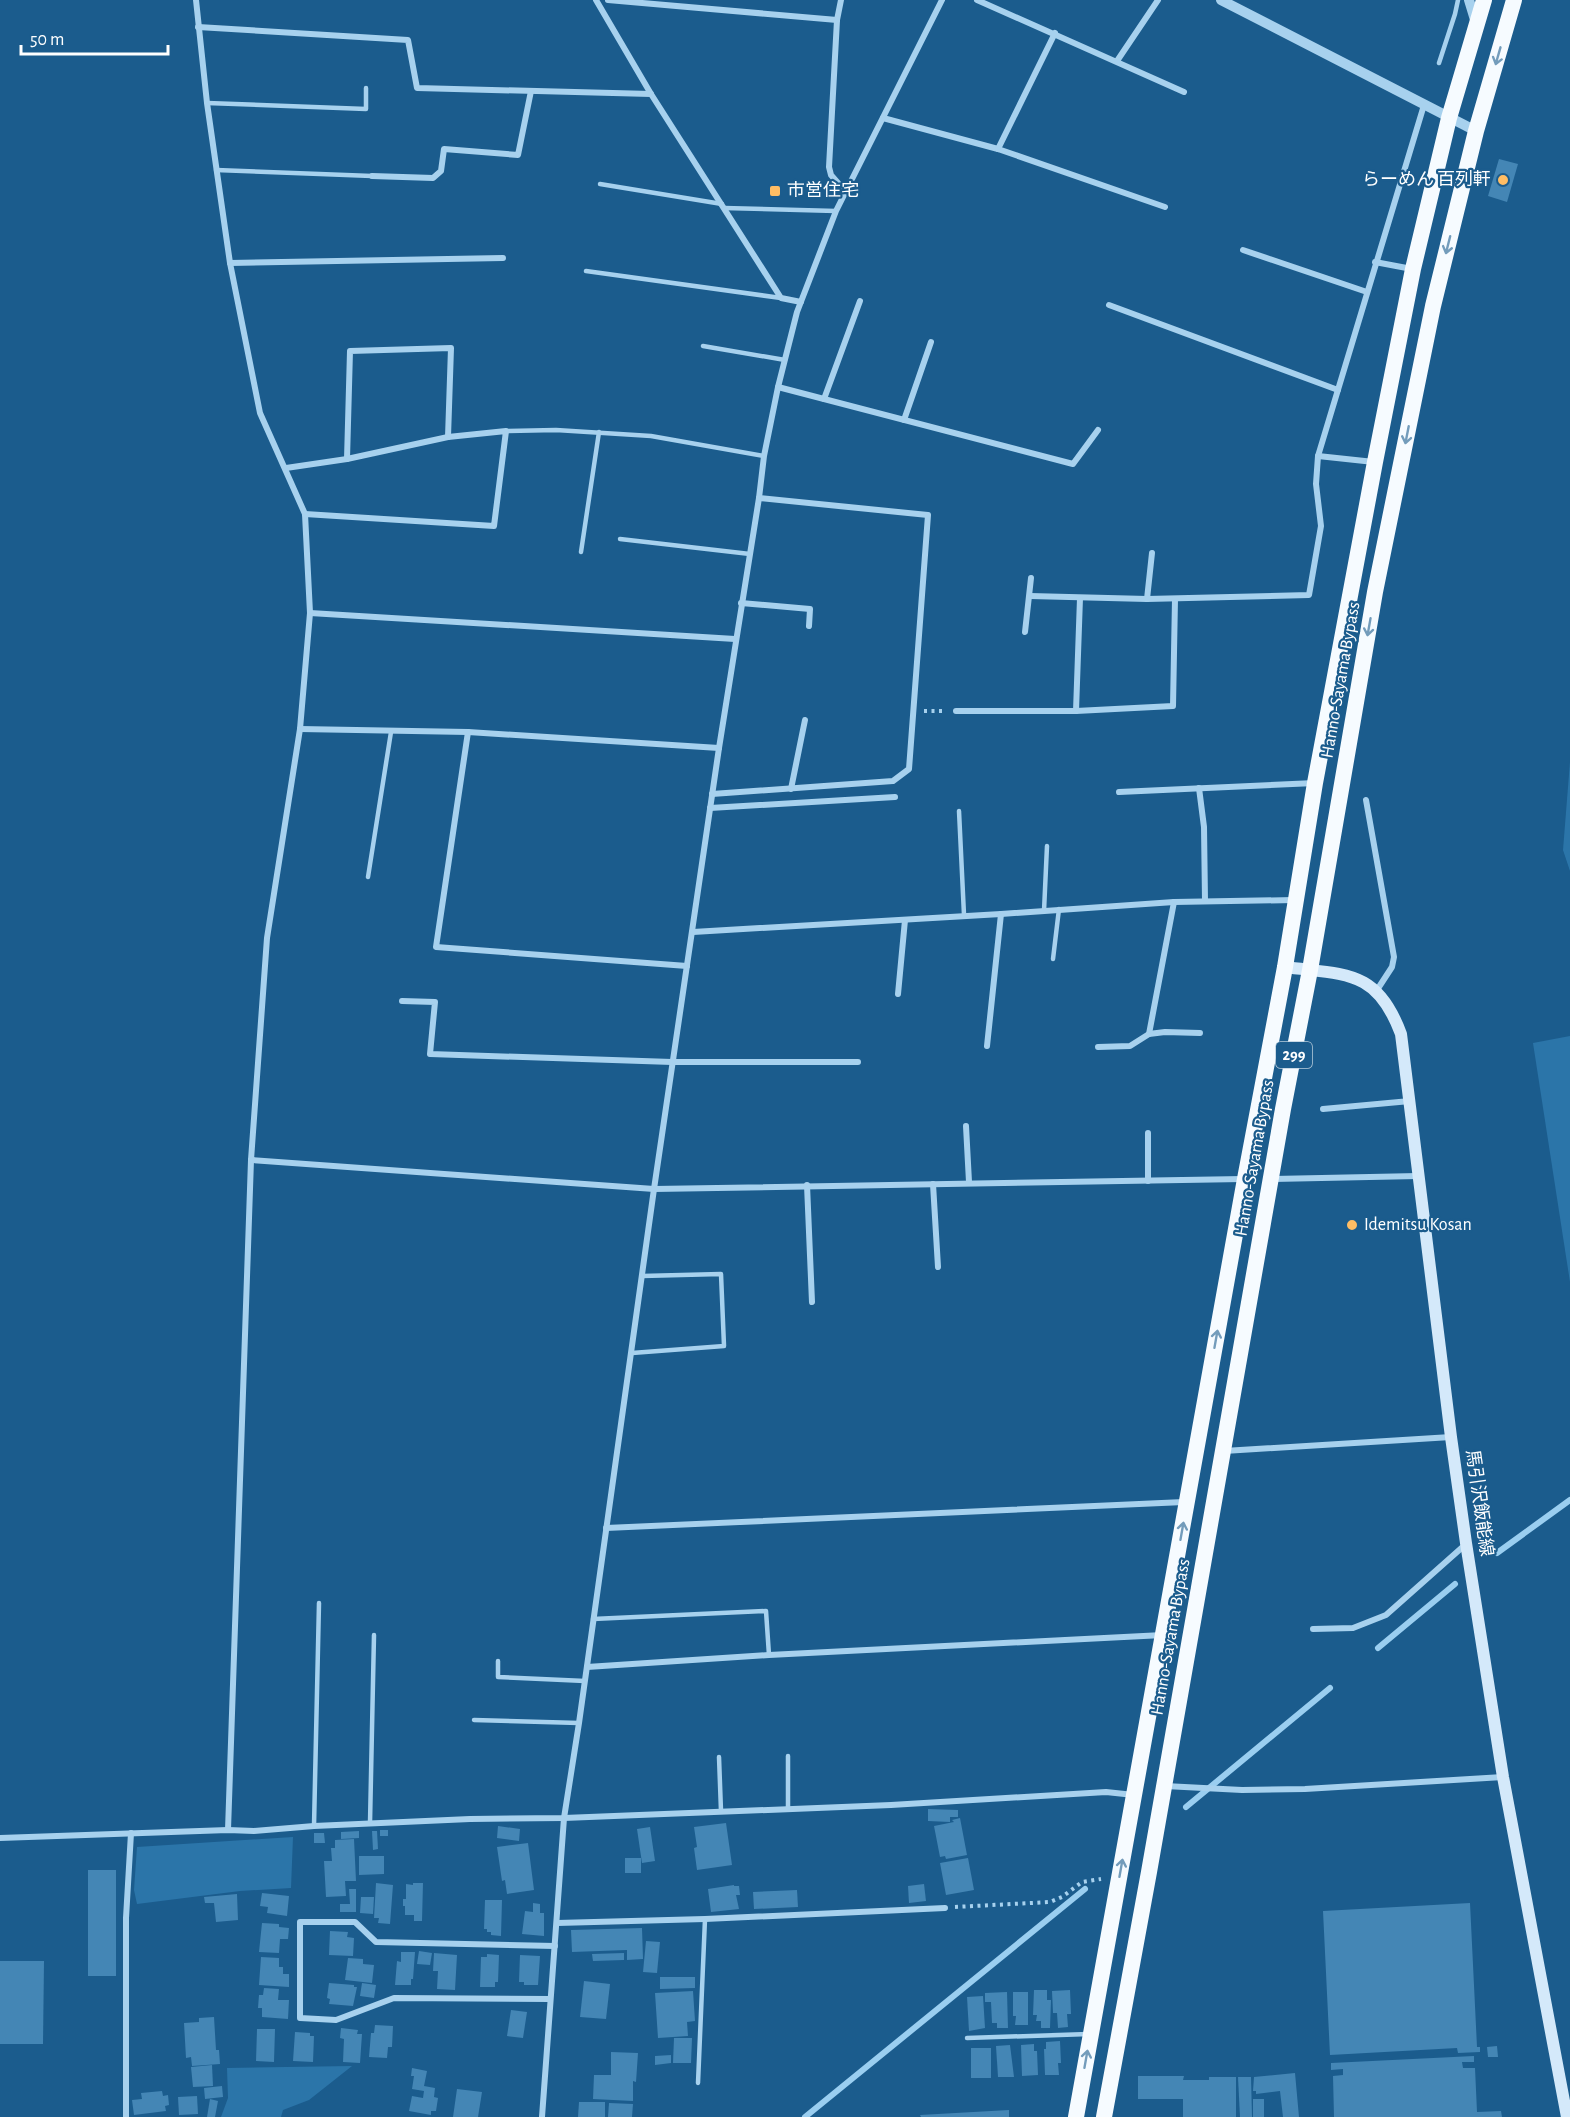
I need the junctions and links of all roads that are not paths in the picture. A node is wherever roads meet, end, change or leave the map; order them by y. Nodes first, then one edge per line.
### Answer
1 (196, 0) edge
2 (596, 0) edge
3 (608, 0) edge
4 (841, 0) edge
5 (942, 0) edge
6 (977, 0) edge
7 (1158, 0) edge
8 (1221, 0) edge
9 (1458, 0) edge
10 (1469, 0) edge
11 (1484, 0) edge
12 (1514, 0) edge
13 (837, 20) junction
14 (198, 27) junction
15 (1477, 27) junction
16 (1055, 33) junction
17 (1117, 61) junction
18 (1439, 63) dead end
19 (366, 88) dead end
20 (531, 91) junction
21 (1184, 92) dead end
22 (651, 94) junction
23 (207, 103) junction
24 (1424, 105) junction
25 (883, 118) junction
26 (1449, 118) junction
27 (1476, 131) junction
28 (998, 149) junction
29 (216, 170) junction
30 (372, 176) joint
31 (600, 184) dead end
32 (845, 191) junction
33 (723, 206) junction
34 (1165, 207) dead end
35 (836, 211) junction
36 (1243, 250) dead end
37 (503, 258) dead end
38 (1376, 262) junction
39 (230, 263) junction
40 (1413, 269) junction
41 (586, 271) dead end
42 (1367, 292) junction
43 (781, 298) junction
44 (860, 301) dead end
45 (801, 302) junction
46 (1109, 305) dead end
47 (932, 342) dead end
48 (703, 346) dead end
49 (785, 360) junction
50 (778, 387) junction
51 (1338, 390) junction
52 (824, 399) junction
53 (904, 420) junction
54 (1098, 430) dead end
55 (506, 431) junction
56 (599, 432) junction
57 (448, 437) junction
58 (764, 456) junction
59 (1318, 456) junction
60 (347, 459) junction
61 (1375, 462) junction
62 (286, 468) junction
63 (759, 498) junction
64 (305, 514) junction
65 (620, 539) dead end
66 (581, 552) dead end
67 (1152, 553) dead end
68 (750, 554) junction
69 (1031, 578) dead end
70 (1030, 596) junction
71 (1080, 598) junction
72 (1147, 599) junction
73 (1175, 599) junction
74 (741, 603) junction
75 (310, 614) junction
76 (809, 626) dead end
77 (1025, 632) dead end
78 (735, 639) junction
79 (956, 711) road end
80 (1076, 711) junction
81 (805, 720) dead end
82 (300, 729) junction
83 (391, 732) junction
84 (468, 732) junction
85 (718, 748) junction
86 (1316, 783) junction
87 (1199, 788) junction
88 (792, 789) junction
89 (1119, 792) dead end
90 (712, 794) junction
91 (895, 797) dead end
92 (1366, 800) dead end
93 (710, 808) junction
94 (959, 811) dead end
95 (1047, 846) dead end
96 (368, 877) dead end
97 (1297, 900) junction
98 (1205, 901) junction
99 (1174, 902) junction
100 (1059, 909) junction
101 (1044, 911) junction
102 (1001, 914) junction
103 (964, 915) junction
104 (905, 920) junction
105 (693, 932) junction
106 (1053, 959) dead end
107 (687, 966) junction
108 (1285, 967) junction
109 (1310, 970) junction
110 (1377, 990) junction
111 (898, 994) dead end
112 (402, 1001) dead end
113 (1200, 1033) dead end
114 (1149, 1034) junction
115 (987, 1046) dead end
116 (1098, 1047) dead end
117 (672, 1062) junction
118 (858, 1062) dead end
119 (1410, 1101) junction
120 (1323, 1109) dead end
121 (966, 1126) dead end
122 (1148, 1132) dead end
123 (251, 1160) junction
124 (1419, 1176) junction
125 (1245, 1179) junction
126 (1271, 1179) junction
127 (1148, 1180) junction
128 (969, 1182) junction
129 (933, 1184) junction
130 (807, 1185) junction
131 (654, 1189) junction
132 (938, 1268) dead end
133 (642, 1276) junction
134 (812, 1302) dead end
135 (632, 1353) junction
136 (1451, 1437) junction
137 (1223, 1451) junction
138 (1188, 1502) junction
139 (606, 1528) junction
140 (1466, 1543) junction
141 (319, 1603) dead end
142 (593, 1619) junction
143 (1313, 1629) dead end
144 (374, 1635) dead end
145 (1163, 1635) junction
146 (769, 1655) junction
147 (498, 1661) dead end
148 (587, 1667) junction
149 (585, 1681) junction
150 (474, 1720) dead end
151 (579, 1723) junction
152 (788, 1756) dead end
153 (719, 1757) dead end
154 (1503, 1777) junction
155 (1164, 1786) junction
156 (1134, 1796) junction
157 (788, 1809) junction
158 (721, 1811) junction
159 (564, 1818) junction
160 (370, 1823) junction
161 (314, 1826) junction
162 (228, 1830) junction
163 (131, 1833) junction
164 (0, 1838) edge
165 (945, 1908) road end
166 (705, 1919) junction
167 (556, 1923) junction
168 (555, 1946) junction
169 (550, 1999) junction
170 (1091, 2033) junction
171 (967, 2038) dead end
172 (698, 2083) dead end
173 (126, 2117) edge
174 (542, 2117) edge
175 (1076, 2117) edge
176 (1104, 2117) edge
177 (1567, 2117) edge

1 - 14 street
2 - 22 street
3 - 13 street
4 - 13 street
5 - 25 street
6 - 16 street
7 - 17 street
8 - 24 street
9 - 18 lane
10 - 15 street
11 - 15 highway, Hanno-Sayama Bypass / 299
12 -> 27 highway, Hanno-Sayama Bypass / 299
13 - 32 street
14 - 20 street
14 - 23 street
15 - 26 highway, Hanno-Sayama Bypass / 299
16 - 17 street
16 - 28 street
17 - 21 street
19 - 23 lane
20 - 22 street
20 - 30 street
22 - 33 street
23 - 29 street
24 - 26 street
24 - 38 street
25 - 28 street
25 - 32 street
26 - 27 street
26 - 40 highway, Hanno-Sayama Bypass / 299
27 -> 109 highway, Hanno-Sayama Bypass / 299
28 - 34 street
29 - 30 lane
29 - 39 street
31 - 33 lane
32 - 35 street
33 - 35 lane
33 - 43 street
35 - 45 street
36 - 42 street
37 - 39 street
38 - 40 street
38 - 42 street
39 - 62 street
40 - 61 highway, Hanno-Sayama Bypass / 299
41 - 43 lane
42 - 51 street
43 - 45 street
44 - 52 street
45 - 49 street
46 - 51 street
47 - 53 street
48 - 49 lane
49 - 50 street
50 - 52 street
50 - 58 street
51 - 59 street
52 - 53 street
53 - 54 street
55 - 56 lane
55 - 57 street
55 - 64 street
56 - 58 lane
56 - 66 lane
57 - 60 street
57 - 60 street
58 - 63 street
59 - 61 street
59 - 73 street
60 - 62 street
61 - 86 highway, Hanno-Sayama Bypass / 299
62 - 64 street
63 - 68 street
63 - 88 street
64 - 75 street
65 - 68 lane
67 - 72 street
68 - 74 street
69 - 70 street
70 - 71 street
70 - 77 street
71 - 72 street
71 - 80 street
72 - 73 street
73 - 80 street
74 - 76 street
74 - 78 street
75 - 78 street
75 - 82 street
78 - 85 street
79 - 80 street
81 - 88 street
82 - 83 street
82 - 123 street
83 - 84 street
83 - 96 lane
84 - 85 street
84 - 107 street
85 - 90 street
86 - 87 street
86 - 97 highway, Hanno-Sayama Bypass / 299
87 - 89 street
87 - 98 street
88 - 90 street
90 - 93 street
91 - 93 street
92 - 110 street
93 - 105 street
94 - 103 lane
95 - 101 lane
97 - 98 street
97 - 108 highway, Hanno-Sayama Bypass / 299
98 - 99 street
99 - 100 street
99 - 114 street
100 - 101 street
100 - 106 lane
101 - 102 street
102 - 103 street
102 - 115 street
103 - 104 street
104 - 105 street
104 - 111 street
105 - 107 street
107 - 117 street
108 - 109 main road
108 - 125 highway, Hanno-Sayama Bypass / 299
109 - 110 main road
109 - 126 highway, Hanno-Sayama Bypass / 299
110 - 119 main road, 馬引沢飯能線
112 - 117 street
113 - 114 street
114 - 116 street
117 - 118 street
117 - 131 street
119 - 120 street
119 - 124 main road, 馬引沢飯能線
121 - 128 street
122 - 127 street
123 - 131 street
123 - 162 street
124 - 126 street
124 - 136 main road, 馬引沢飯能線
125 - 127 street
138 -> 125 highway, Hanno-Sayama Bypass / 299
126 - 137 highway, Hanno-Sayama Bypass / 299
127 - 128 street
128 - 129 street
129 - 130 street
129 - 132 street
130 - 131 street
130 - 134 street
131 - 133 street
133 - 135 street
133 - 135 lane
135 - 139 street
136 - 137 street
136 - 140 main road, 馬引沢飯能線
137 - 155 highway, Hanno-Sayama Bypass / 299
138 - 139 street
145 -> 138 highway, Hanno-Sayama Bypass / 299
139 - 142 street
140 - 143 street
140 - 154 main road, 馬引沢飯能線
141 - 161 lane
142 - 146 lane
142 - 148 street
144 - 160 lane
145 - 146 street
145 - 156 highway, Hanno-Sayama Bypass / 299
146 - 148 street
147 - 149 lane
148 - 149 street
149 - 151 street
150 - 151 lane
151 - 159 street
152 - 157 lane
153 - 158 lane
154 - 155 street
154 - 177 main road, 馬引沢飯能線
155 - 176 highway, Hanno-Sayama Bypass / 299
156 - 157 street
170 -> 156 highway, Hanno-Sayama Bypass / 299
157 - 158 street
158 - 159 street
159 - 160 street
159 - 167 street
160 - 161 street
161 - 162 street
162 - 163 street
163 - 164 street
163 - 173 street
165 - 166 street
166 - 167 street
166 - 172 lane
167 - 168 street
168 - 169 street
168 - 169 street
169 - 174 street
170 - 171 lane
175 -> 170 highway, Hanno-Sayama Bypass / 299

